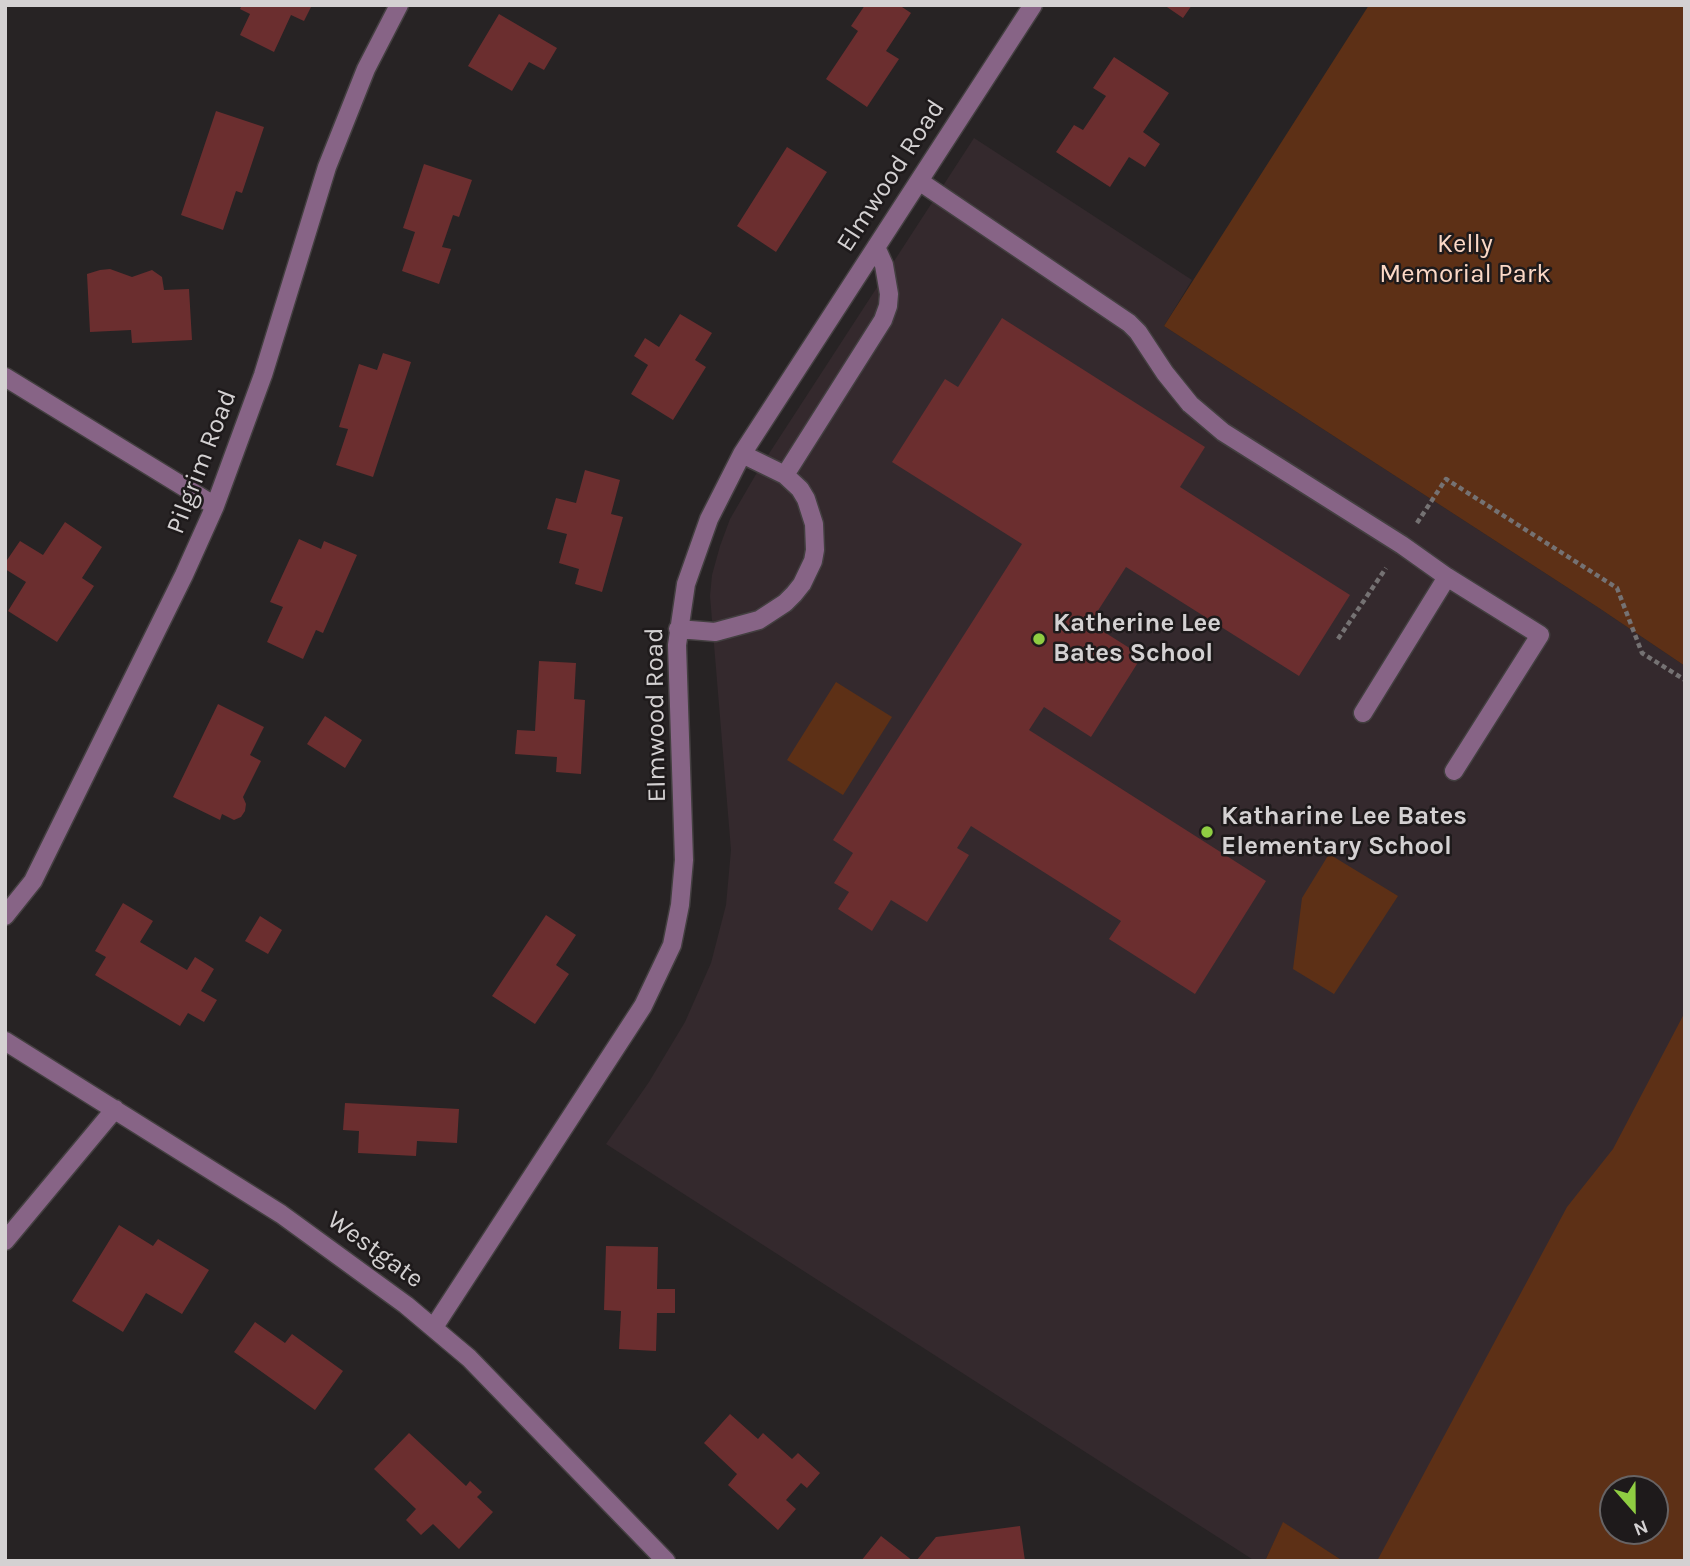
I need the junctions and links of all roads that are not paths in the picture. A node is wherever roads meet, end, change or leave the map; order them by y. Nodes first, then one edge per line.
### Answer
1 (398, 5) edge
2 (1033, 5) edge
3 (919, 181) junction
4 (876, 247) junction
5 (5, 377) edge
6 (742, 454) junction
7 (785, 475) junction
8 (215, 506) junction
9 (1447, 577) junction
10 (678, 629) junction
11 (1363, 713) dead end
12 (1454, 771) dead end
13 (5, 916) edge
14 (5, 1041) edge
15 (115, 1109) junction
16 (5, 1241) edge
17 (434, 1327) junction
18 (666, 1561) edge

1 - 8 street, Pilgrim Road
2 - 3 street, Elmwood Road
3 - 4 street, Elmwood Road
3 - 9 street
4 - 6 street, Elmwood Road
4 - 7 street
5 - 8 street
6 - 7 street
6 - 10 street, Elmwood Road
7 - 10 street
8 - 13 street, Pilgrim Road
9 - 11 street
9 - 12 street
10 - 17 street, Elmwood Road
14 - 15 street, Westgate
15 - 16 street
15 - 17 street, Westgate
17 - 18 street, Westgate

